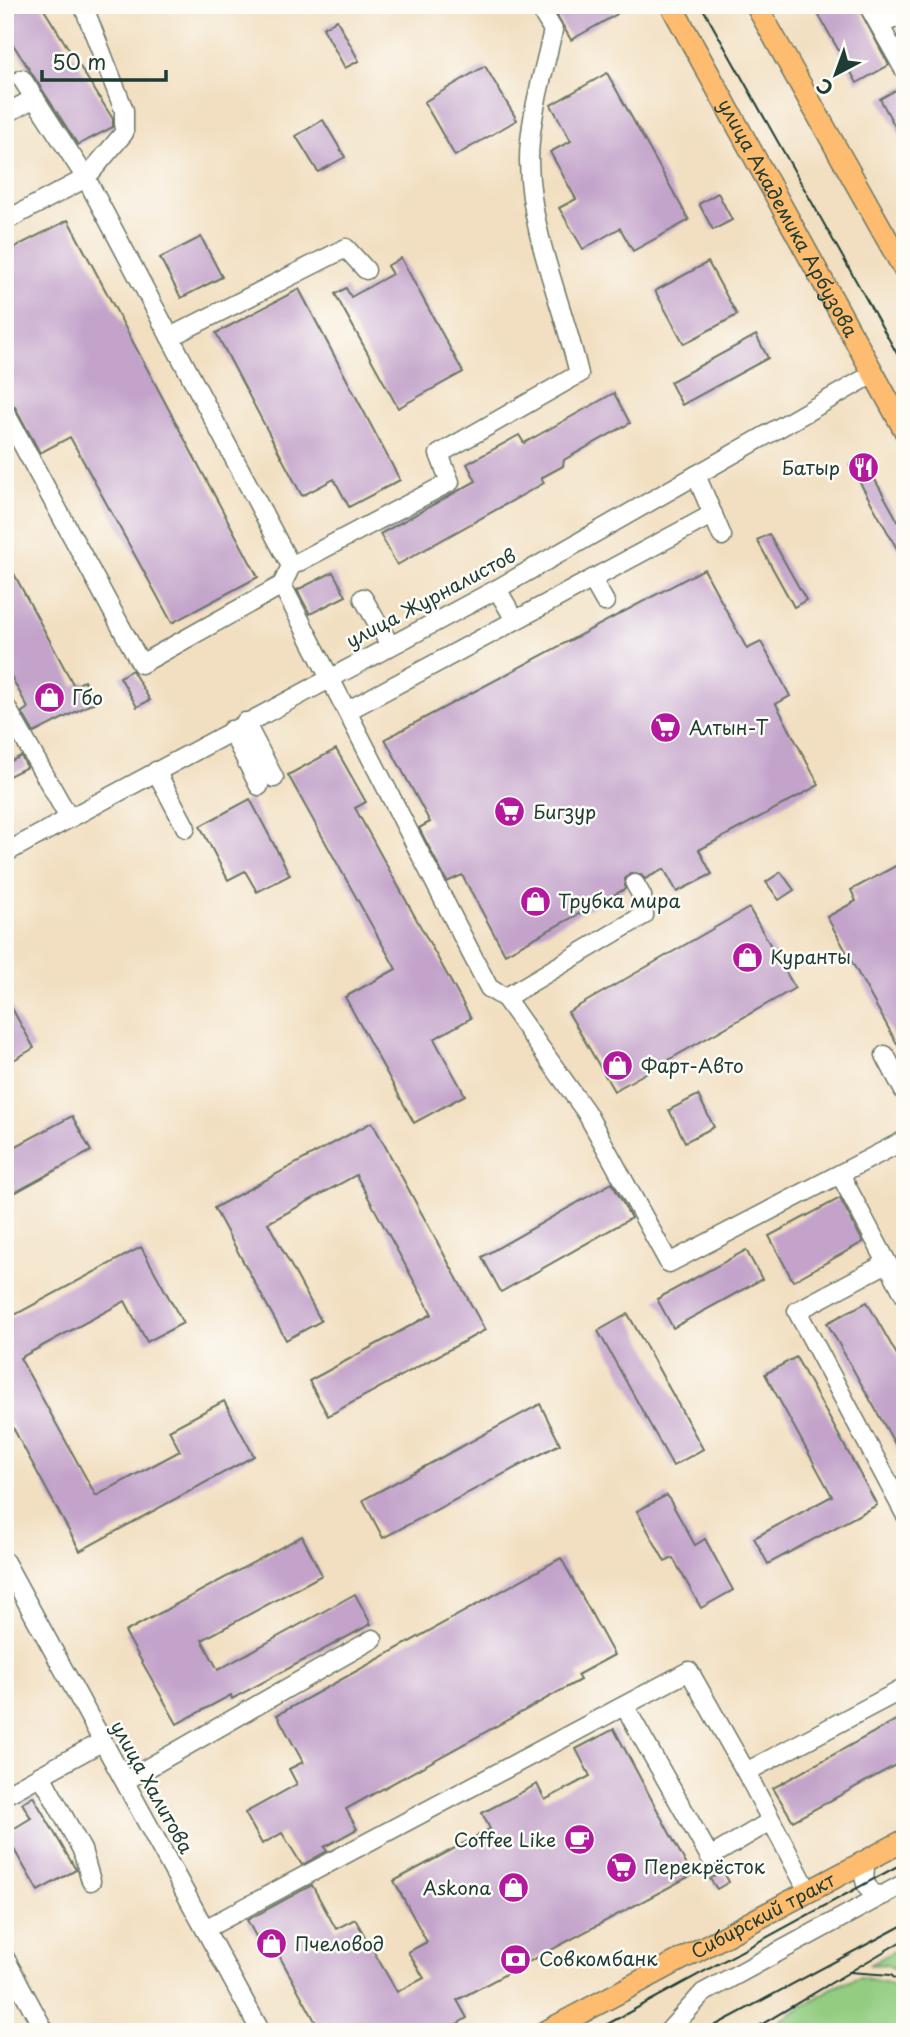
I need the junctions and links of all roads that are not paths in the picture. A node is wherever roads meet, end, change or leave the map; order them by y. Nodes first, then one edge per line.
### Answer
1 (83, 5) edge
2 (538, 5) edge
3 (671, 5) edge
4 (756, 5) edge
5 (868, 5) edge
6 (905, 12) edge
7 (880, 26) junction
8 (905, 71) edge
9 (22, 79) dead end
10 (35, 98) junction
11 (5, 114) edge
12 (86, 178) junction
13 (5, 221) edge
14 (899, 248) edge
15 (366, 270) dead end
16 (905, 271) edge
17 (170, 337) junction
18 (873, 374) junction
19 (5, 412) edge
20 (905, 431) edge
21 (696, 475) junction
22 (713, 514) junction
23 (722, 536) dead end
24 (291, 566) junction
25 (593, 581) junction
26 (282, 585) junction
27 (497, 589) junction
28 (363, 597) dead end
29 (605, 602) dead end
30 (515, 620) junction
31 (390, 645) junction
32 (330, 676) junction
33 (5, 705) edge
34 (346, 711) junction
35 (238, 726) junction
36 (156, 771) junction
37 (267, 782) dead end
38 (69, 818) junction
39 (186, 828) dead end
40 (5, 853) edge
41 (635, 884) dead end
42 (505, 998) junction
43 (885, 1055) dead end
44 (905, 1093) edge
45 (905, 1140) edge
46 (841, 1176) junction
47 (887, 1263) junction
48 (905, 1296) edge
49 (905, 1514) edge
50 (5, 1562) edge
51 (373, 1639) dead end
52 (905, 1688) edge
53 (625, 1707) junction
54 (103, 1741) junction
55 (746, 1772) junction
56 (41, 1775) junction
57 (125, 1781) junction
58 (5, 1795) edge
59 (772, 1821) junction
60 (905, 1839) edge
61 (866, 1860) junction
62 (91, 1881) dead end
63 (905, 1884) edge
64 (808, 1891) junction
65 (884, 1895) junction
66 (205, 1929) junction
67 (5, 1958) edge
68 (45, 2032) edge
69 (261, 2032) edge
70 (545, 2032) edge
71 (668, 2032) edge

1 - 12 street
2 - 24 street
3 - 18 main road, улица Академика Арбузова
4 - 14 main road
5 - 7 street
6 - 7 street
7 - 8 street
9 - 10 street
10 - 11 street
10 - 12 street
12 - 13 street
12 - 17 street
14 - 16 main road
15 - 17 street
17 - 24 street
18 - 20 main road, улица Академика Арбузова
18 - 21 street, улица Журналистов
19 - 26 street
21 - 22 street
21 - 27 street, улица Журналистов
22 - 23 street
22 - 25 street
24 - 26 street
25 - 29 street
25 - 30 street
26 - 32 street
27 - 30 street
27 - 31 street, улица Журналистов
28 - 31 street
30 - 34 street
31 - 32 street, улица Журналистов
32 - 34 street
32 - 35 street, улица Журналистов
33 - 38 street
34 - 42 street
35 - 36 street, улица Журналистов
35 - 37 street
36 - 38 street, улица Журналистов
36 - 39 street
38 - 40 street, улица Журналистов
41 - 42 street
42 - 46 street
43 - 44 street
45 - 46 street
46 - 47 street
47 - 48 street
47 - 49 street
50 - 54 street, улица Халитова
51 - 57 street
52 - 55 street
53 - 55 street
53 - 59 street
53 - 66 street
54 - 56 street
54 - 57 street, улица Халитова
55 - 59 street
56 - 58 street
56 - 62 street
57 - 66 street, улица Халитова
59 - 64 street
60 - 61 main road, Сибирский тракт
61 - 64 main road, Сибирский тракт
61 - 65 street
63 - 65 street, Сибирский тракт
64 - 70 main road, Сибирский тракт
65 - 71 street, Сибирский тракт
66 - 69 street, улица Халитова
67 - 68 street

